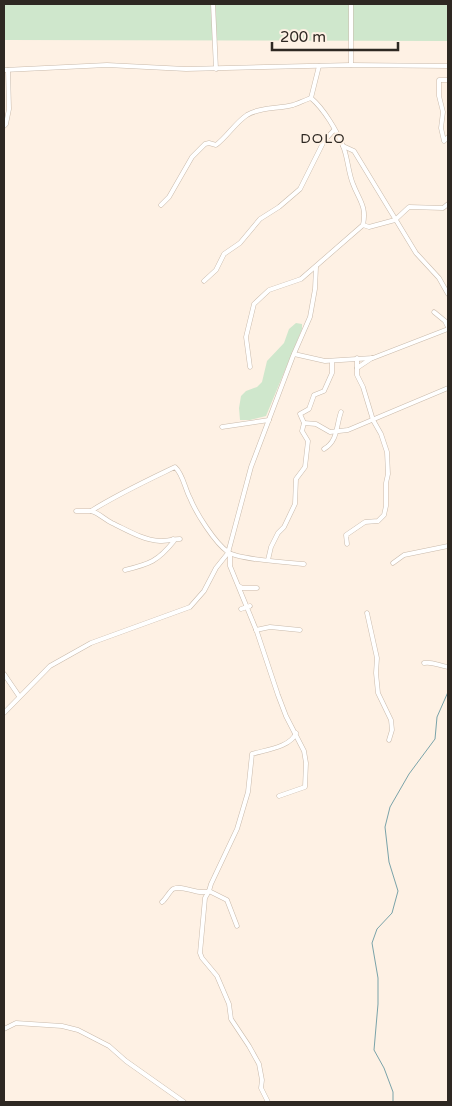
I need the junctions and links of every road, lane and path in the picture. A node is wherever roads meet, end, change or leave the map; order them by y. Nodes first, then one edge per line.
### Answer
1 (213, 4) edge
2 (351, 4) edge
3 (351, 65) junction
4 (319, 66) junction
5 (448, 66) edge
6 (216, 69) junction
7 (6, 70) edge
8 (448, 80) edge
9 (311, 98) junction
10 (4, 126) edge
11 (334, 130) junction
12 (448, 137) edge
13 (343, 146) junction
14 (448, 204) edge
15 (161, 205) dead end
16 (443, 208) junction
17 (448, 210) edge
18 (396, 220) junction
19 (363, 225) junction
20 (316, 267) junction
21 (204, 281) dead end
22 (448, 294) edge
23 (434, 312) dead end
24 (448, 328) edge
25 (294, 354) junction
26 (357, 358) junction
27 (373, 358) junction
28 (332, 360) junction
29 (250, 367) dead end
30 (357, 368) junction
31 (448, 388) edge
32 (341, 412) dead end
33 (269, 420) junction
34 (373, 420) junction
35 (304, 423) junction
36 (222, 428) dead end
37 (338, 431) junction
38 (324, 449) dead end
39 (76, 511) dead end
40 (91, 511) junction
41 (173, 539) junction
42 (180, 539) dead end
43 (346, 544) dead end
44 (448, 546) edge
45 (229, 553) junction
46 (268, 560) junction
47 (393, 563) dead end
48 (304, 564) dead end
49 (125, 570) dead end
50 (239, 586) junction
51 (257, 588) dead end
52 (249, 607) junction
53 (241, 609) dead end
54 (367, 613) dead end
55 (256, 630) junction
56 (300, 630) dead end
57 (424, 663) dead end
58 (448, 666) edge
59 (4, 674) edge
60 (19, 696) junction
61 (4, 712) edge
62 (296, 733) junction
63 (390, 740) dead end
64 (279, 796) dead end
65 (210, 891) junction
66 (162, 902) dead end
67 (237, 926) dead end
68 (4, 1028) edge
69 (184, 1102) edge
70 (268, 1102) edge

1 - 6 street
2 - 3 street
3 - 4 street
3 - 5 street
4 - 6 street
4 - 9 street
6 - 7 street
7 - 10 street
8 - 12 street
9 - 11 street
9 - 15 street
11 - 13 street
11 - 21 street
13 - 18 street
13 - 19 street
14 - 16 street
16 - 17 street
16 - 18 street
18 - 19 street
18 - 22 street
19 - 20 street
20 - 25 street
20 - 29 street
23 - 24 street
24 - 27 street
25 - 28 street
25 - 33 street
26 - 27 street
26 - 28 street
26 - 30 street
27 - 30 street
28 - 35 street
30 - 34 street
31 - 34 street
32 - 37 street
33 - 36 street
33 - 45 street
34 - 37 street
34 - 43 street
35 - 37 street
35 - 46 street
37 - 38 street
39 - 40 street
40 - 41 street
40 - 45 street
41 - 42 street
41 - 49 street
44 - 47 street
45 - 46 street
45 - 50 street
45 - 60 street
46 - 48 street
50 - 51 street
50 - 52 street
52 - 53 street
52 - 55 street
54 - 63 street
55 - 56 street
55 - 62 street
57 - 58 street
59 - 60 street
60 - 61 street
62 - 64 street
62 - 65 street
65 - 66 street
65 - 67 street
65 - 70 street
68 - 69 street

